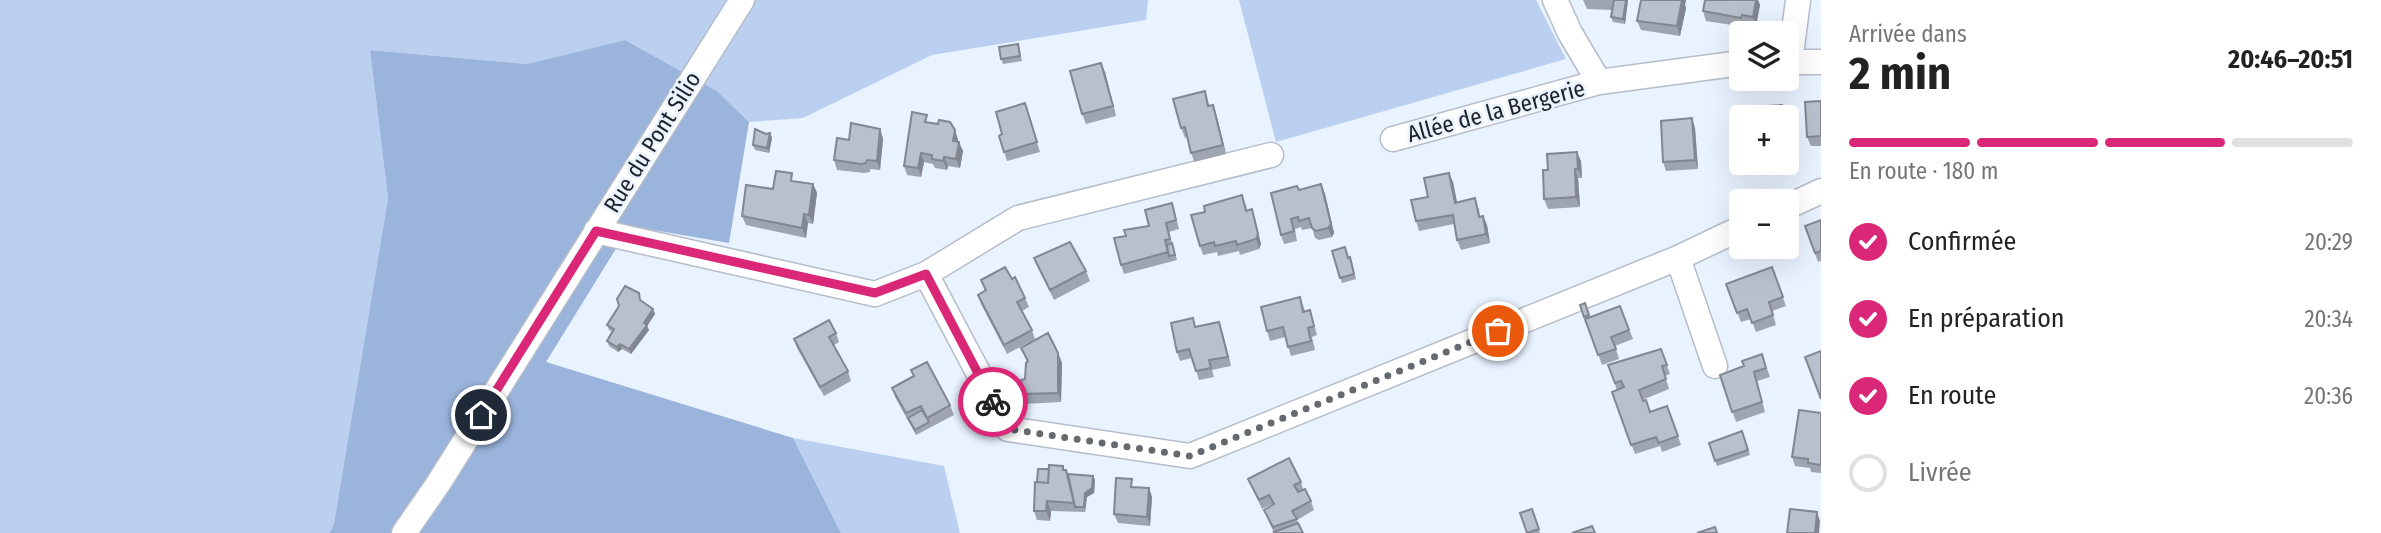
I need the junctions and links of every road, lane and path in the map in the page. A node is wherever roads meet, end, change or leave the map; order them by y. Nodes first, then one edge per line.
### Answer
1 (742, 0) edge
2 (1555, 0) edge
3 (1798, 0) edge
4 (1795, 21) edge
5 (1799, 62) edge
6 (1821, 62) edge
7 (1729, 65) edge
8 (1599, 82) junction
9 (1393, 139) dead end
10 (1271, 155) dead end
11 (1821, 191) edge
12 (1799, 201) edge
13 (596, 231) junction
14 (1729, 234) edge
15 (1678, 258) junction
16 (926, 274) junction
17 (1714, 366) dead end
18 (404, 533) edge

1 - 13 street, Rue du Pont Silio
2 - 8 street, Allée de la Bergerie
3 - 4 street
5 - 6 street
7 - 8 street, Allée de la Bergerie
8 - 9 street, Allée de la Bergerie
10 - 16 street
11 - 12 street
13 - 16 street
13 - 18 street, Rue du Pont Silio
14 - 15 street
15 - 16 street
15 - 17 street

